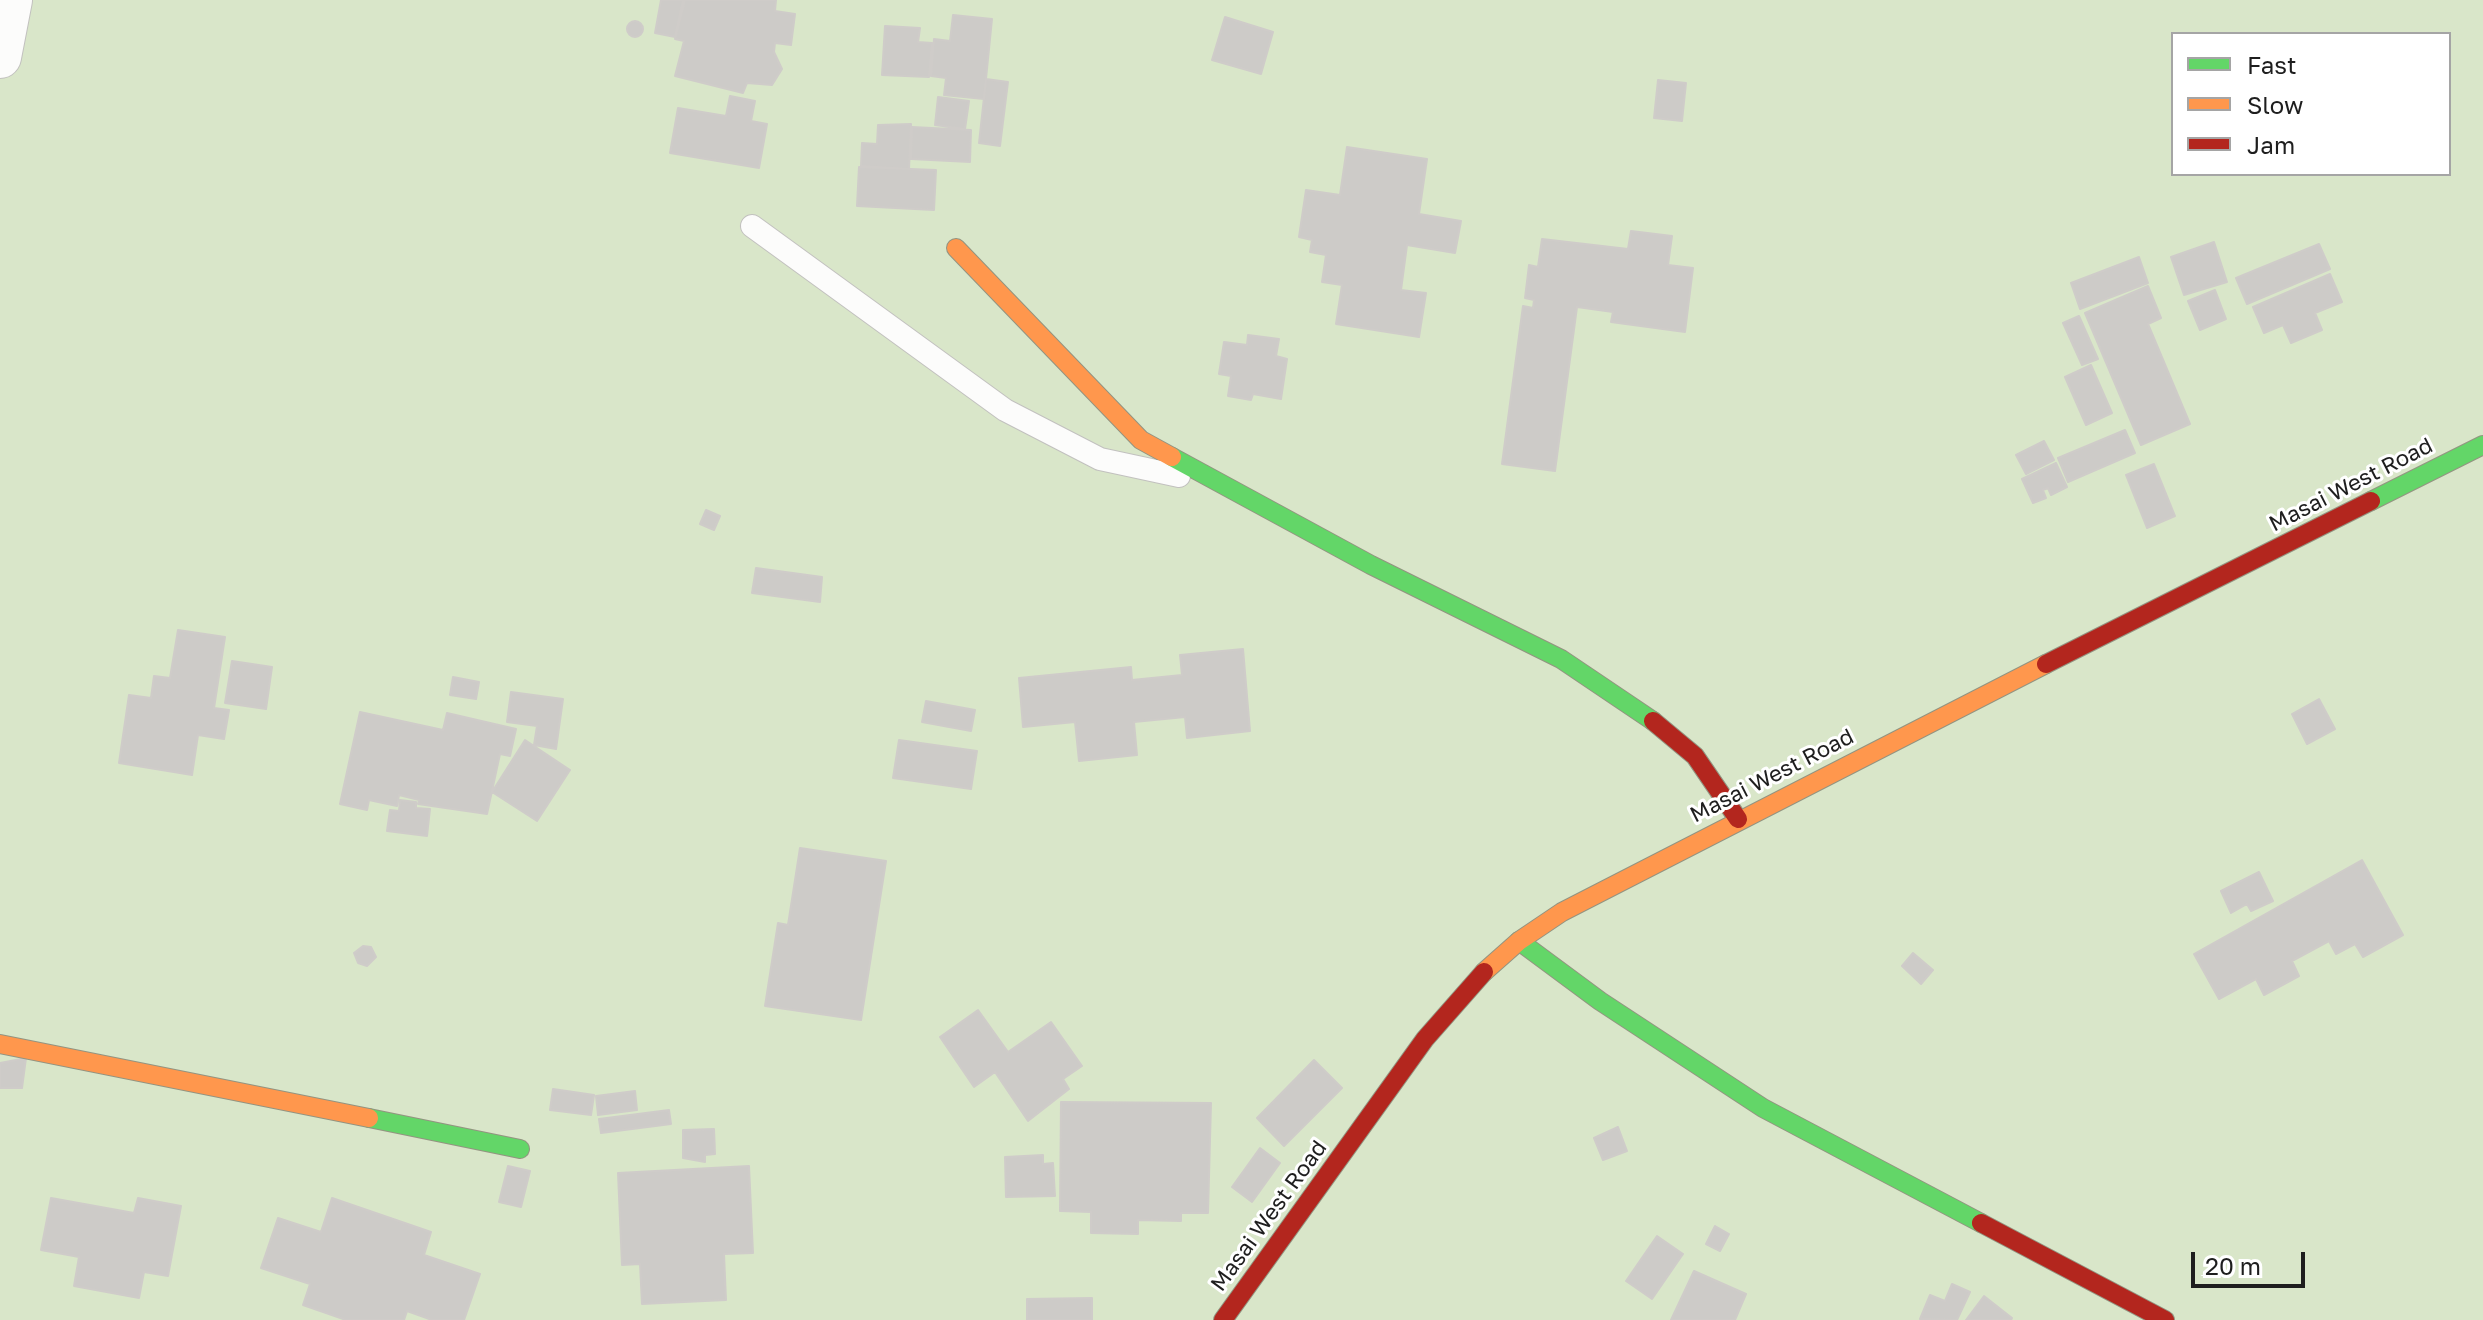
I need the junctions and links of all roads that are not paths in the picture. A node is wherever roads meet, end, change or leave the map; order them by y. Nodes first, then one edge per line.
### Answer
1 (11, 0) edge
2 (0, 57) edge
3 (752, 226) dead end
4 (956, 248) dead end
5 (2483, 445) edge
6 (1227, 487) junction
7 (1738, 819) junction
8 (1519, 941) junction
9 (0, 1044) edge
10 (520, 1149) dead end
11 (1223, 1320) edge
12 (2165, 1320) edge

1 - 2 street
3 - 6 lane
4 - 6 street
5 - 7 street, Masai West Road
6 - 7 street
7 - 8 street, Masai West Road
8 - 11 street, Masai West Road
8 - 12 street
9 - 10 street

